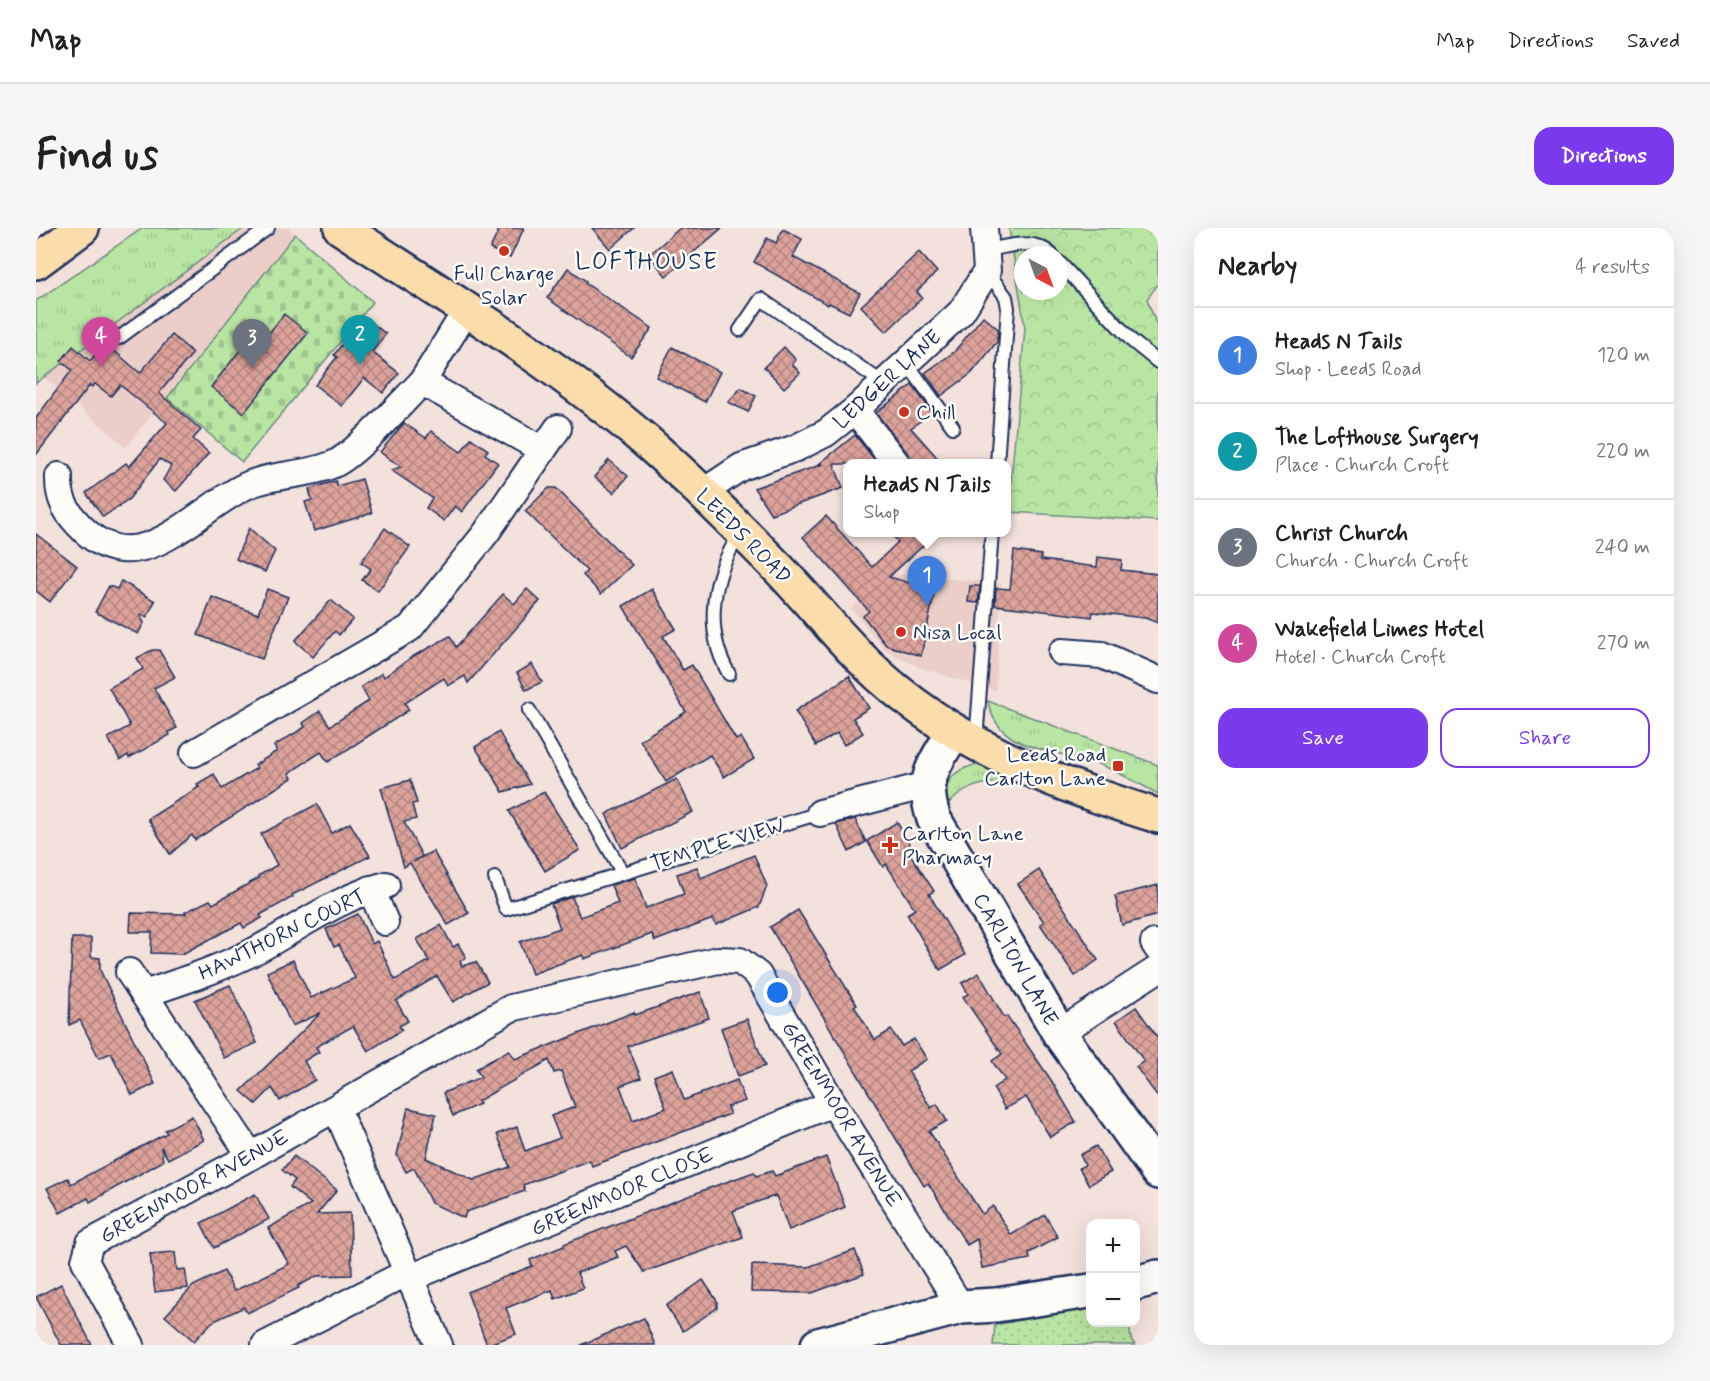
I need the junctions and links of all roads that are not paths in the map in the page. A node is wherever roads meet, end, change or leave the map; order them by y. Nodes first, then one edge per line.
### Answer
1 (82, 228) edge
2 (268, 228) edge
3 (341, 228) edge
4 (1039, 246) edge
5 (985, 250) edge
6 (36, 262) edge
7 (1068, 272) edge
8 (466, 311) junction
9 (740, 330) dead end
10 (119, 338) dead end
11 (906, 362) junction
12 (1158, 362) edge
13 (422, 382) junction
14 (883, 382) junction
15 (855, 410) junction
16 (558, 428) dead end
17 (953, 428) dead end
18 (543, 450) junction
19 (893, 459) edge
20 (997, 459) edge
21 (59, 476) dead end
22 (702, 493) junction
23 (741, 532) junction
24 (991, 537) edge
25 (1062, 652) dead end
26 (729, 674) dead end
27 (1158, 680) edge
28 (529, 710) dead end
29 (965, 736) junction
30 (194, 753) dead end
31 (927, 785) junction
32 (820, 813) joint
33 (1158, 816) edge
34 (622, 872) junction
35 (495, 878) dead end
36 (385, 922) dead end
37 (1158, 969) edge
38 (129, 972) dead end
39 (144, 994) junction
40 (1059, 1033) junction
41 (833, 1103) junction
42 (336, 1108) junction
43 (251, 1156) junction
44 (1158, 1172) edge
45 (409, 1275) junction
46 (1158, 1277) edge
47 (1140, 1282) edge
48 (1086, 1292) edge
49 (961, 1307) junction
50 (131, 1345) edge
51 (266, 1345) edge
52 (439, 1345) edge
53 (818, 1345) edge

1 - 6 main road
2 - 10 lane
3 - 8 main road, LEEDS ROAD
4 - 5 lane
5 - 11 street, LEDGER LANE
5 - 20 lane
7 - 12 lane
8 - 13 street
8 - 22 main road, LEEDS ROAD
9 - 14 lane
11 - 14 street, LEDGER LANE
11 - 17 lane
13 - 18 street
13 - 21 street
14 - 15 street, LEDGER LANE
15 - 19 street
15 - 22 street, LEDGER LANE
16 - 18 street
18 - 30 street
22 - 23 main road, LEEDS ROAD
23 - 26 lane
23 - 29 main road, LEEDS ROAD
24 - 29 lane
25 - 27 street
28 - 34 lane
29 - 31 street
29 - 33 main road, LEEDS ROAD
31 - 32 street, TEMPLE VIEW
31 - 40 street, CARLTON LANE
32 - 34 lane, TEMPLE VIEW
34 - 35 lane, TEMPLE VIEW
36 - 39 street, HAWTHORN COURT
37 - 40 street
38 - 39 street
39 - 43 street
40 - 44 street, CARLTON LANE
41 - 42 street, GREENMOOR AVENUE
41 - 45 street, GREENMOOR CLOSE
41 - 49 street, GREENMOOR AVENUE
42 - 43 street, GREENMOOR AVENUE
42 - 45 street
43 - 50 street, GREENMOOR AVENUE
45 - 51 street, GREENMOOR CLOSE
45 - 52 street
46 - 47 street
48 - 49 street
49 - 53 street

